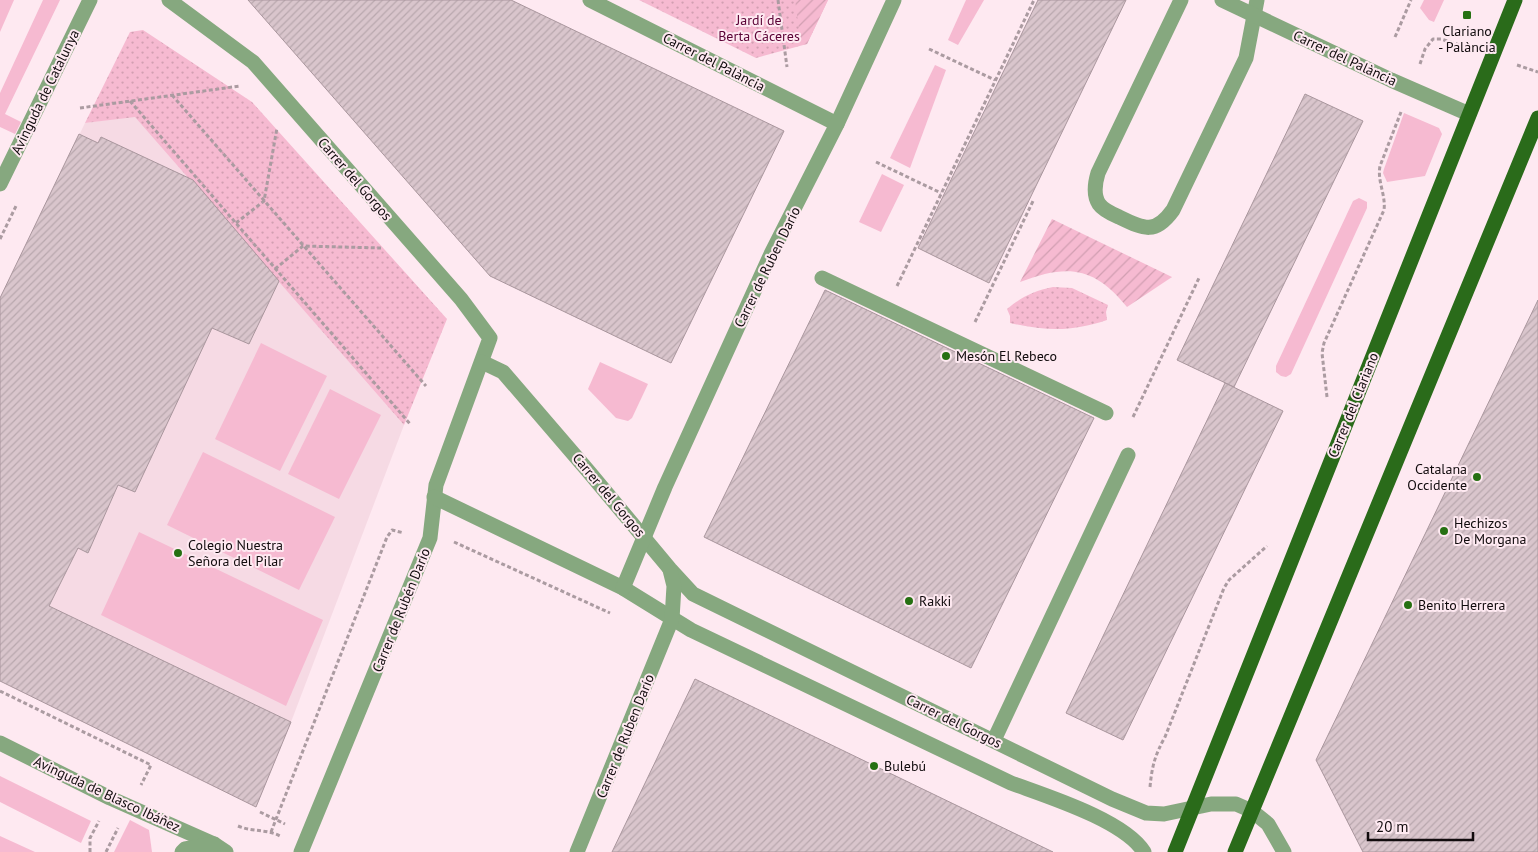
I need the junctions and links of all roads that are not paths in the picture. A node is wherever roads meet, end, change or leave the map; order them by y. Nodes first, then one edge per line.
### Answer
1 (90, 0) edge
2 (169, 0) edge
3 (590, 0) edge
4 (894, 0) edge
5 (1181, 0) edge
6 (1222, 0) edge
7 (1515, 0) edge
8 (1255, 7) edge
9 (1469, 114) junction
10 (1538, 118) edge
11 (837, 124) junction
12 (0, 184) edge
13 (822, 278) dead end
14 (482, 362) junction
15 (1106, 413) dead end
16 (1128, 455) dead end
17 (434, 497) junction
18 (644, 536) junction
19 (670, 569) junction
20 (623, 588) junction
21 (672, 620) junction
22 (994, 740) junction
23 (0, 743) edge
24 (1192, 809) junction
25 (1252, 811) junction
26 (220, 848) edge
27 (182, 852) edge
28 (301, 852) edge
29 (577, 852) edge
30 (1144, 852) edge
31 (1175, 852) edge
32 (1235, 852) edge
33 (1284, 852) edge

1 - 12 street, Avinguda de Catalunya
2 - 14 street, Carrer del Gorgos
3 - 11 street, Carrer del Palància
4 - 11 street, Carrer de Ruben Darío
5 - 8 street
6 - 8 street, Carrer del Palància
7 - 9 main road, Carrer del Clariano
8 - 9 street, Carrer del Palància
9 - 24 main road, Carrer del Clariano
10 - 25 main road
11 - 18 street, Carrer de Ruben Darío
13 - 15 street
14 - 17 street, Carrer de Rubén Darío
14 - 18 street, Carrer del Gorgos
16 - 22 street
17 - 20 street
17 - 28 street, Carrer de Rubén Darío
18 - 19 street, Carrer del Gorgos
18 - 20 street
19 - 21 street
19 - 22 street, Carrer del Gorgos
20 - 21 street
21 - 29 street, Carrer de Ruben Darío
21 - 30 street
22 - 24 street, Carrer del Gorgos
23 - 26 street, Avinguda de Blasco Ibáñez
24 - 25 street
24 - 31 main road, Carrer del Clariano
25 - 32 main road
25 - 33 street
26 - 27 street, Avinguda de Blasco Ibáñez

